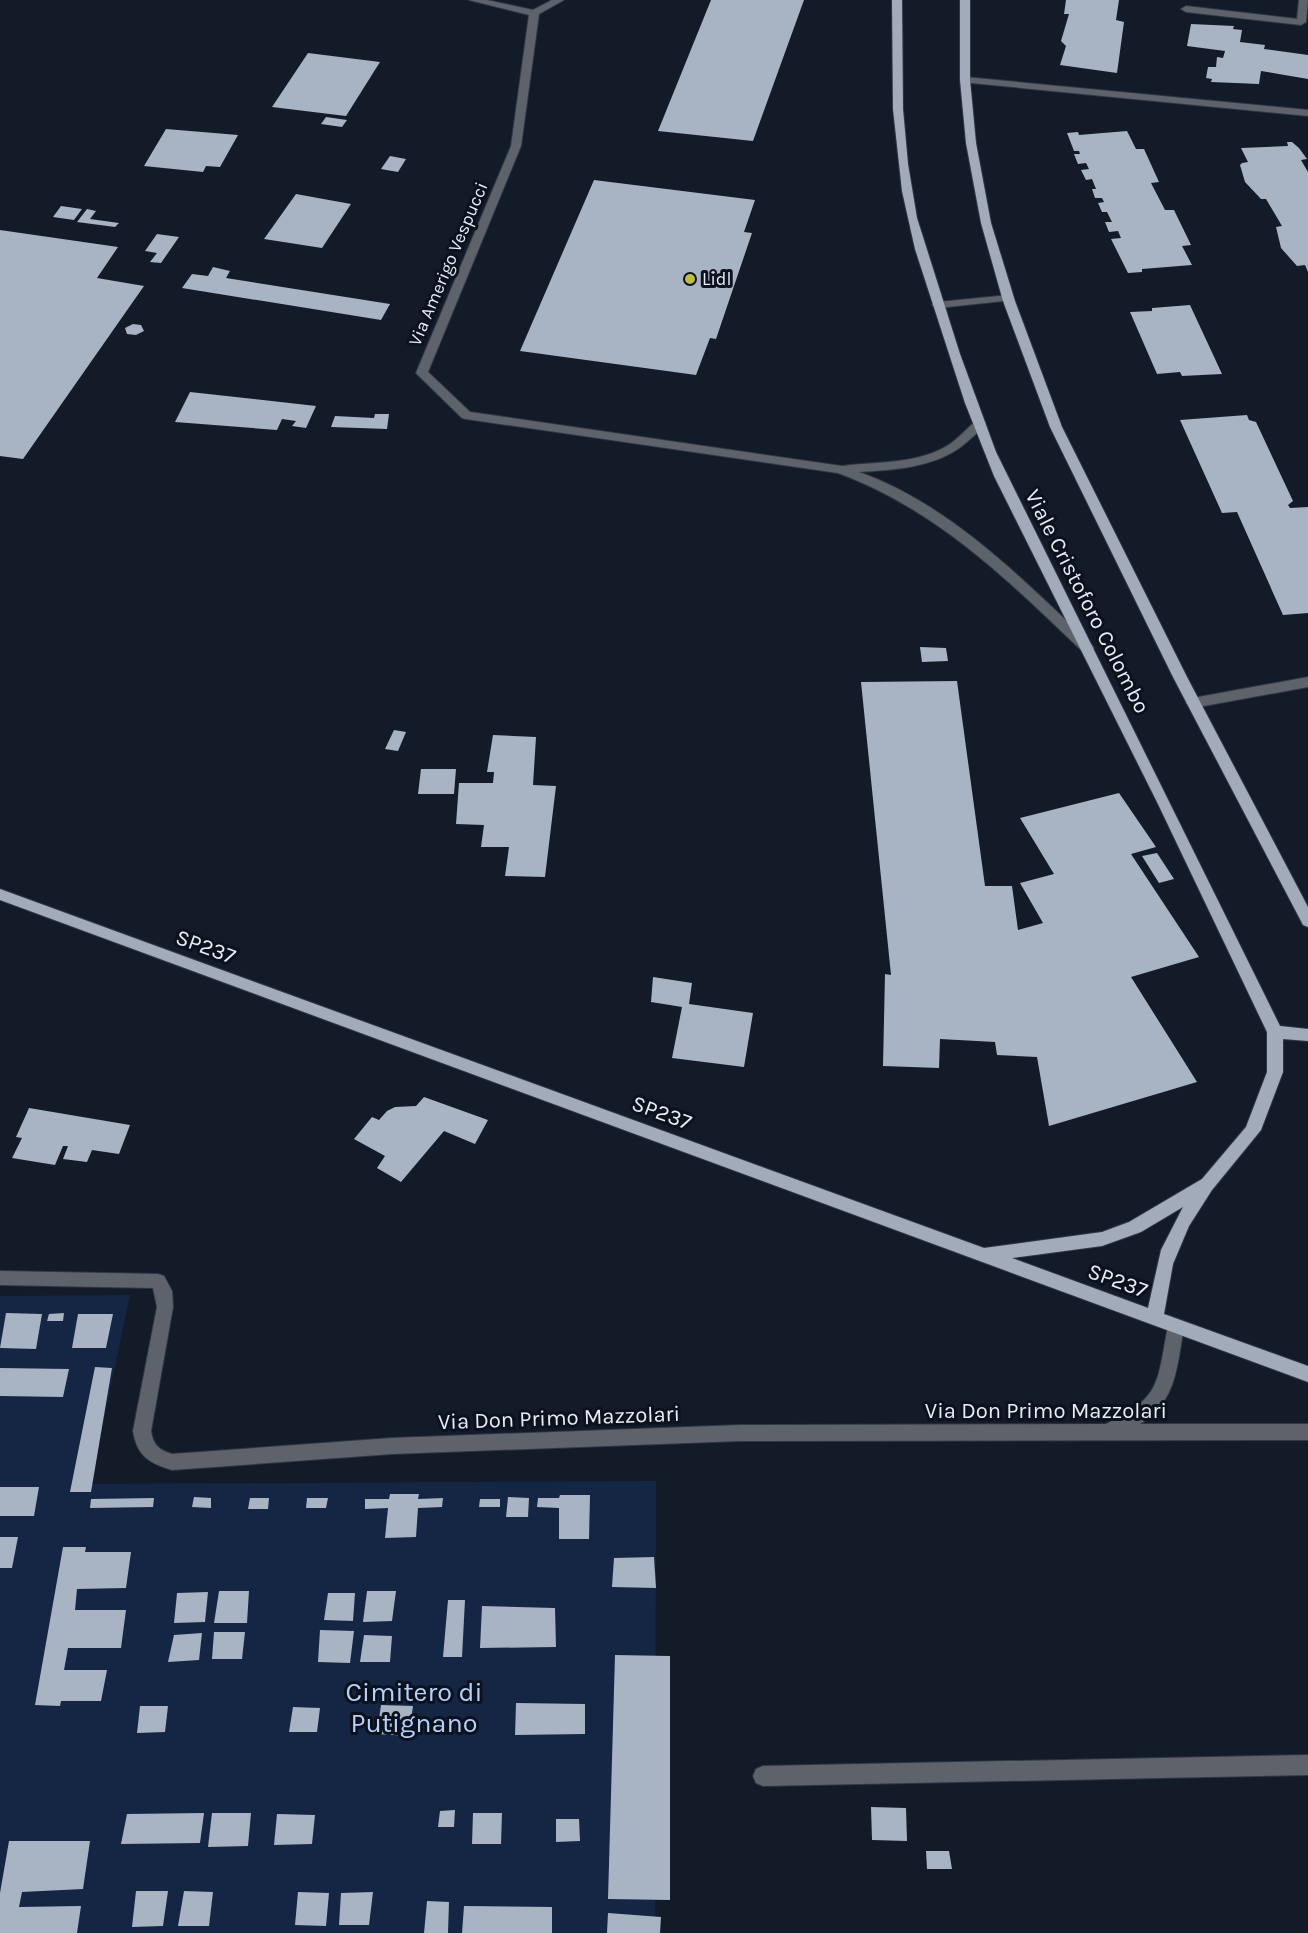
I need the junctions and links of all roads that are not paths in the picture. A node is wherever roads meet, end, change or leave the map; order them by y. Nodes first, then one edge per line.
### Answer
1 (474, 0) edge
2 (559, 0) edge
3 (897, 0) edge
4 (965, 0) edge
5 (1304, 0) edge
6 (1186, 9) dead end
7 (534, 14) junction
8 (965, 80) junction
9 (1308, 112) edge
10 (1009, 298) junction
11 (938, 305) junction
12 (979, 425) junction
13 (840, 469) junction
14 (1087, 648) junction
15 (1308, 682) edge
16 (1193, 703) junction
17 (0, 894) edge
18 (1308, 921) edge
19 (1275, 1032) junction
20 (1308, 1035) edge
21 (1208, 1184) junction
22 (984, 1255) junction
23 (0, 1278) edge
24 (1155, 1318) junction
25 (1176, 1326) junction
26 (1308, 1374) edge
27 (1108, 1432) junction
28 (1308, 1432) edge
29 (1308, 1765) edge
30 (764, 1776) dead end

1 - 7 street
2 - 7 street
3 - 11 main road, Viale Cristoforo Colombo
4 - 8 main road
5 - 6 street
7 - 13 street, Via Amerigo Vespucci
8 - 9 street
8 - 10 main road
10 - 11 street
10 - 16 main road
11 - 12 main road, Viale Cristoforo Colombo
12 - 13 street, Via Amerigo Vespucci
12 - 14 main road, Viale Cristoforo Colombo
13 - 14 street, Via Amerigo Vespucci
14 - 19 main road, Viale Cristoforo Colombo
15 - 16 street
16 - 18 main road
17 - 22 main road, SP237 / SP237
19 - 20 main road
19 - 21 main road, Viale Cristoforo Colombo
21 - 22 main road, Viale Cristoforo Colombo
21 - 24 main road, Viale Cristoforo Colombo
22 - 24 main road, SP237 / SP237
23 - 27 street, Via Don Primo Mazzolari
24 - 25 main road, SP237 / SP237
25 - 26 main road, SP237 / SP237
25 - 27 street
27 - 28 street, Via Don Primo Mazzolari
29 - 30 street

